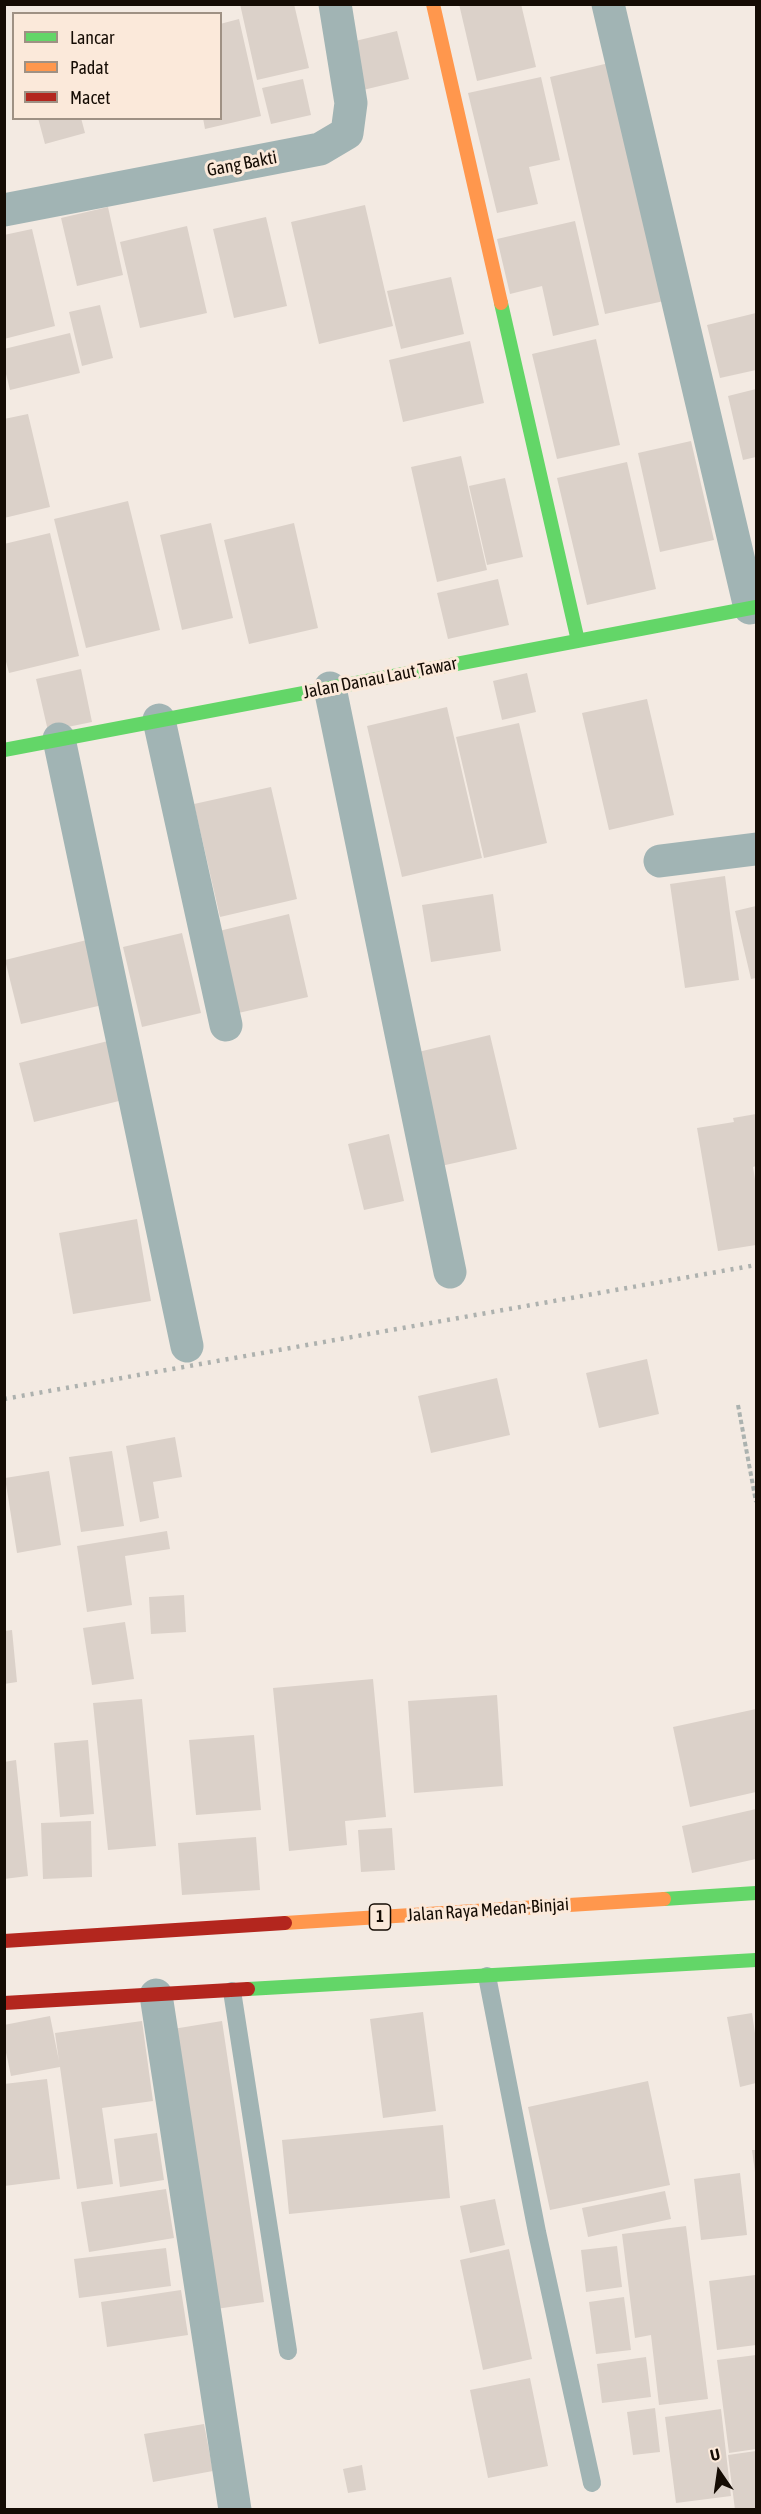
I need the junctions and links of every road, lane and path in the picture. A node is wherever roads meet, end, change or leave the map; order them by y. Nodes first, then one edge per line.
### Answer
1 (335, 4) edge
2 (433, 4) edge
3 (608, 4) edge
4 (4, 210) edge
5 (753, 608) edge
6 (578, 640) junction
7 (330, 688) junction
8 (159, 720) junction
9 (59, 740) junction
10 (4, 750) edge
11 (756, 849) edge
12 (660, 861) dead end
13 (226, 1025) dead end
14 (450, 1272) dead end
15 (187, 1346) dead end
16 (738, 1405) dead end
17 (756, 1502) edge
18 (756, 1893) edge
19 (4, 1941) edge
20 (756, 1960) edge
21 (487, 1976) junction
22 (232, 1991) junction
23 (156, 1995) junction
24 (4, 2003) edge
25 (288, 2351) dead end
26 (592, 2483) dead end
27 (235, 2510) edge

1 - 4 street, Gang Bakti
2 - 6 main road
3 - 5 street
5 - 6 main road, Jalan Danau Laut Tawar
6 - 7 main road, Jalan Danau Laut Tawar
7 - 8 main road, Jalan Danau Laut Tawar
7 - 14 street
8 - 9 main road, Jalan Danau Laut Tawar
8 - 13 street
9 - 10 main road, Jalan Danau Laut Tawar
9 - 15 street
11 - 12 street
16 - 17 path
18 - 19 main road, Jalan Raya Medan-Binjai / 1
20 - 21 main road
21 - 22 main road
21 - 26 lane
22 - 23 main road
22 - 25 lane
23 - 24 main road
23 - 27 street

